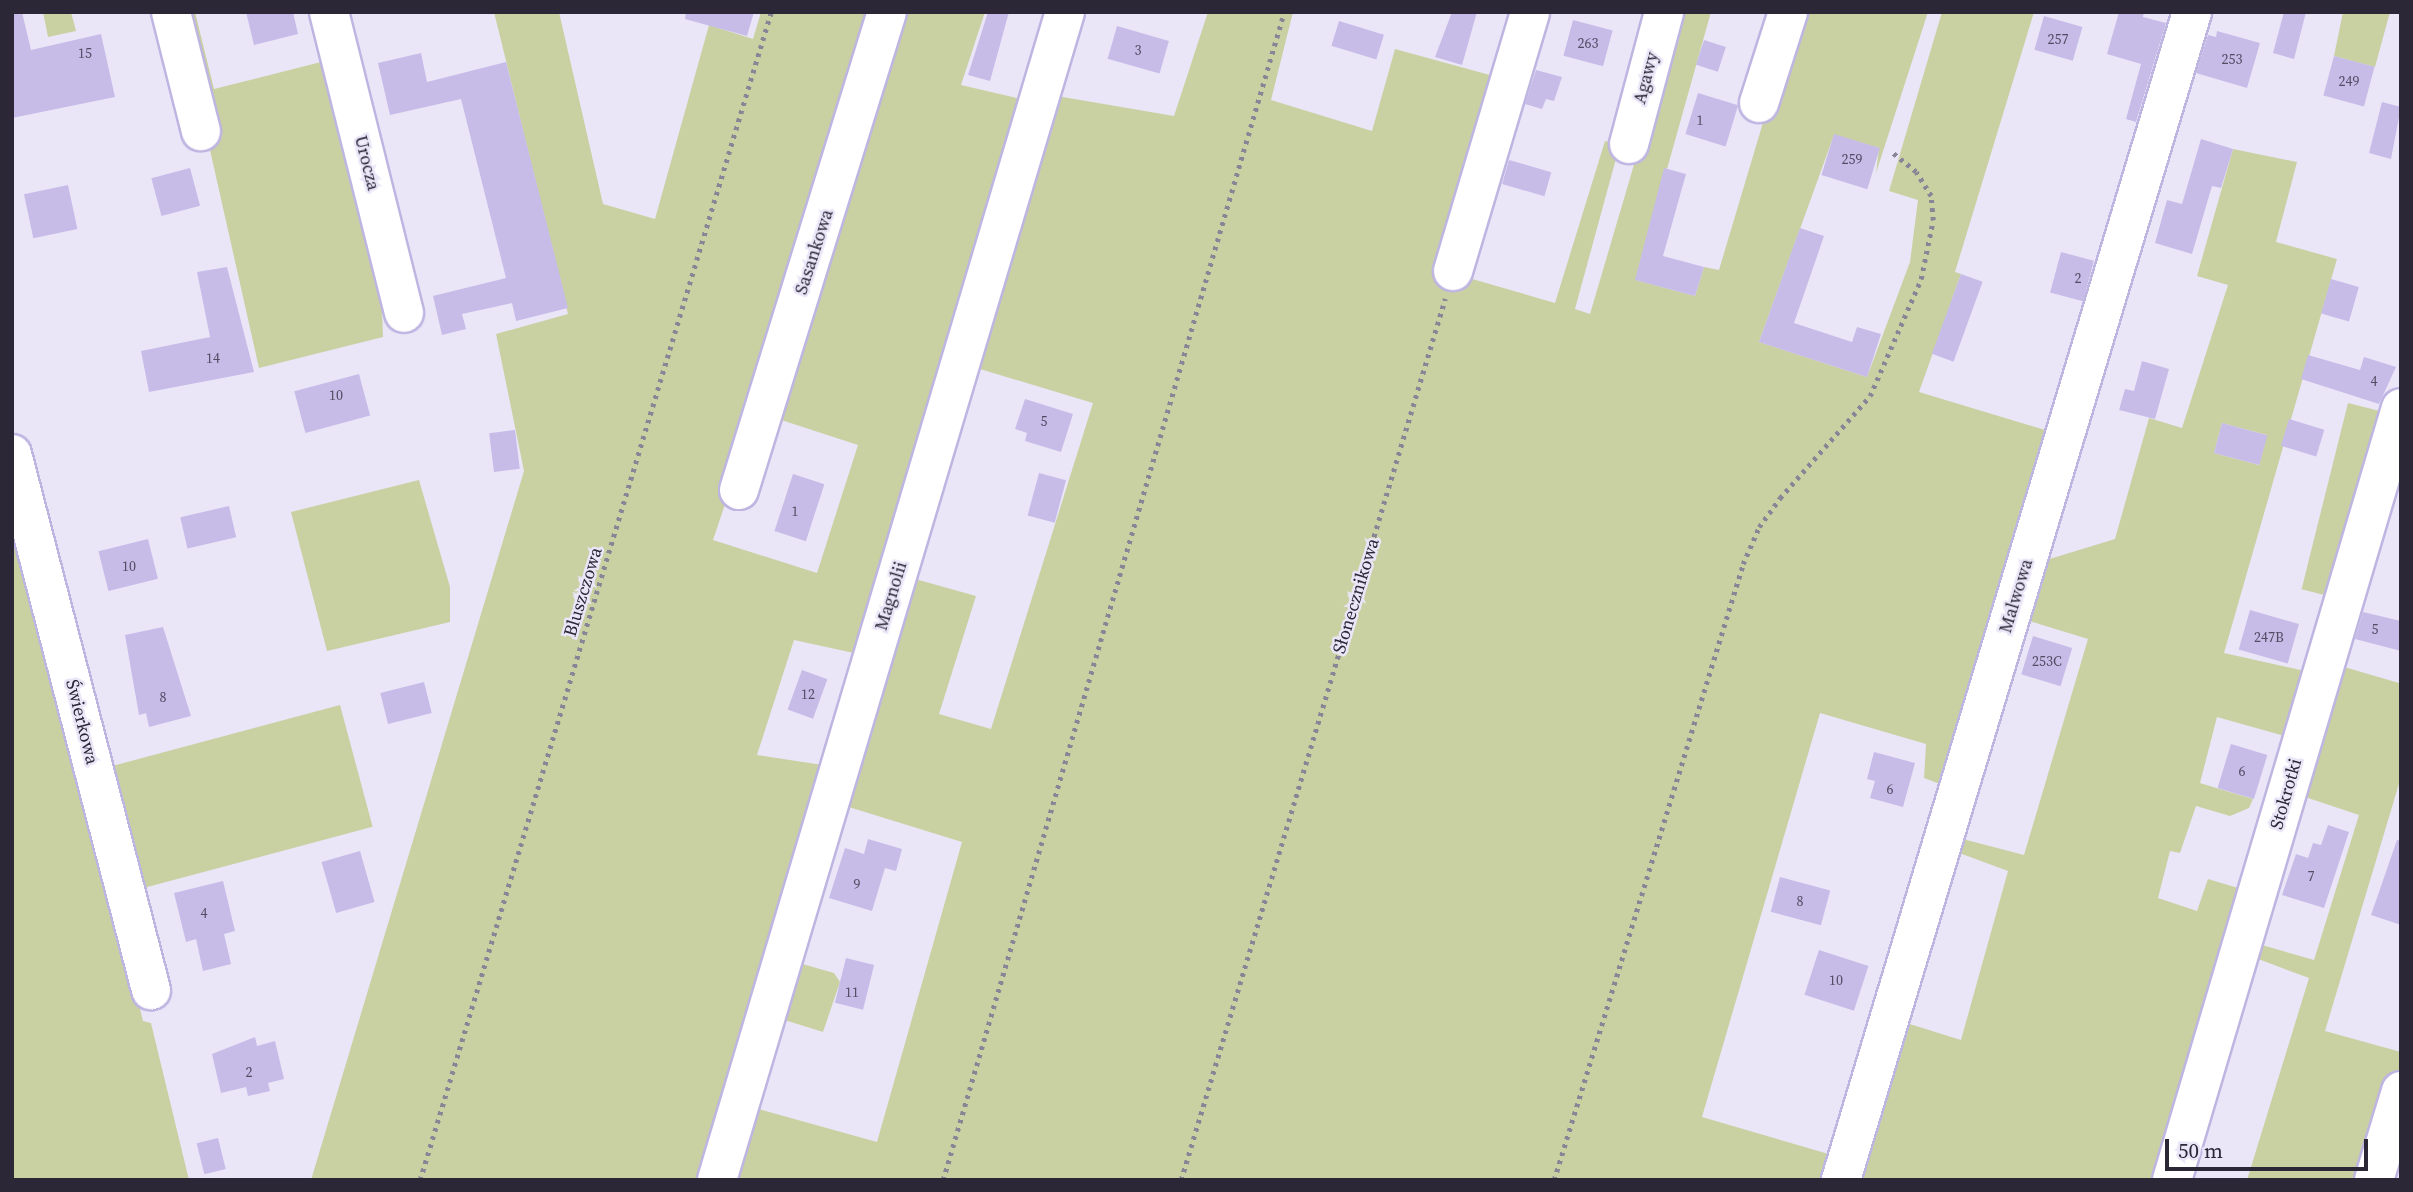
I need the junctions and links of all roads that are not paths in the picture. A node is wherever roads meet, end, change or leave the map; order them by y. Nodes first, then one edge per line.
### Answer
1 (170, 12) edge
2 (329, 12) edge
3 (887, 12) edge
4 (1065, 12) edge
5 (1530, 12) edge
6 (1664, 12) edge
7 (1788, 12) edge
8 (2192, 12) edge
9 (1759, 103) dead end
10 (201, 131) dead end
11 (1629, 144) dead end
12 (1453, 271) road end
13 (404, 313) dead end
14 (2401, 408) edge
15 (12, 454) edge
16 (739, 490) dead end
17 (151, 990) dead end
18 (2401, 1091) edge
19 (717, 1180) edge
20 (1841, 1180) edge
21 (2172, 1180) edge
22 (2374, 1180) edge

1 - 10 street
2 - 13 street, Urocza
3 - 16 street, Sasankowa
4 - 19 street, Magnolii
5 - 12 street
6 - 11 street, Agawy
7 - 9 street
8 - 20 street, Malwowa
14 - 21 street, Stokrotki
15 - 17 street, Świerkowa
18 - 22 street

